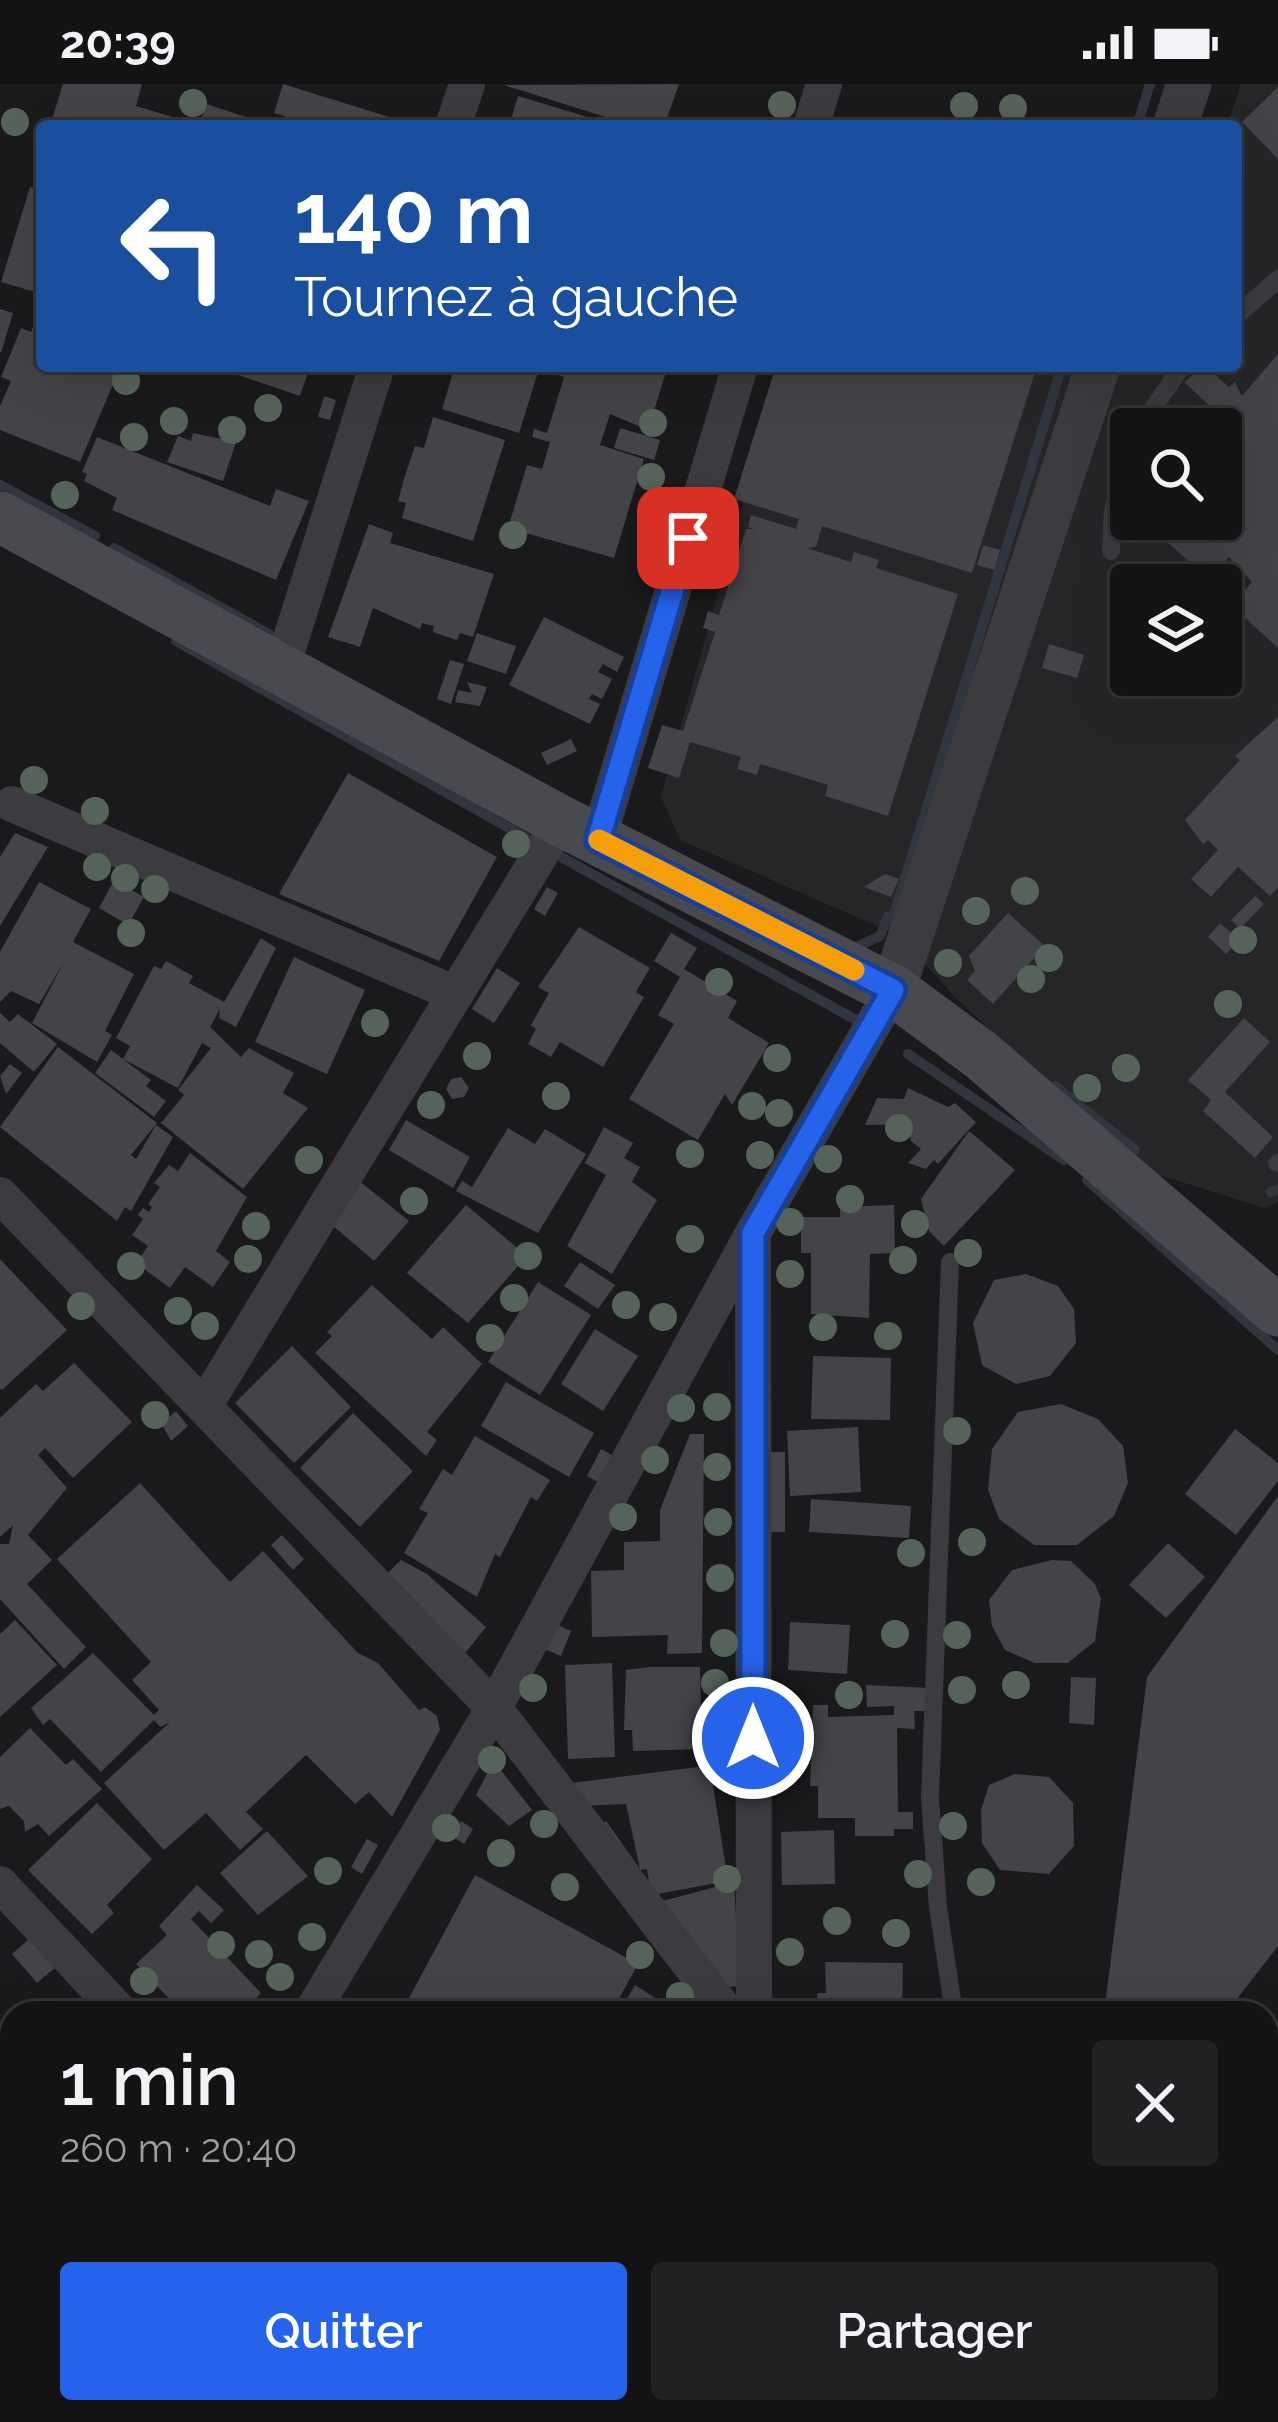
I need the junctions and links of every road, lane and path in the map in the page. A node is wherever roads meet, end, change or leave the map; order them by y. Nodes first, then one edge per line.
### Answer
1 (467, 84) edge
2 (824, 84) edge
3 (1189, 84) edge
4 (455, 120) edge
5 (814, 120) edge
6 (1177, 120) edge
7 (1278, 279) edge
8 (1242, 311) edge
9 (375, 372) edge
10 (738, 372) edge
11 (1096, 372) edge
12 (1178, 372) edge
13 (1153, 408) edge
14 (0, 517) edge
15 (1112, 540) edge
16 (1112, 551) dead end
17 (282, 667) junction
18 (12, 804) dead end
19 (580, 831) junction
20 (893, 990) junction
21 (456, 994) junction
22 (0, 1195) edge
23 (753, 1233) junction
24 (950, 1262) dead end
25 (1278, 1311) edge
26 (206, 1403) junction
27 (494, 1708) junction
28 (0, 1884) edge
29 (110, 2001) edge
30 (318, 2001) edge
31 (718, 2001) edge
32 (754, 2001) edge
33 (952, 2001) edge

1 - 4 street
2 - 5 street
3 - 6 street
7 - 8 lane
9 - 17 street
10 - 19 street
11 - 20 street
12 - 13 lane
14 - 17 main road
15 - 16 lane
17 - 19 main road
18 - 21 street
19 - 20 main road
19 - 21 street
20 - 23 street
20 - 25 main road
21 - 26 street
22 - 26 street
23 - 27 street
23 - 32 street
24 - 33 lane
26 - 27 street
27 - 30 street
27 - 31 street
28 - 29 street

